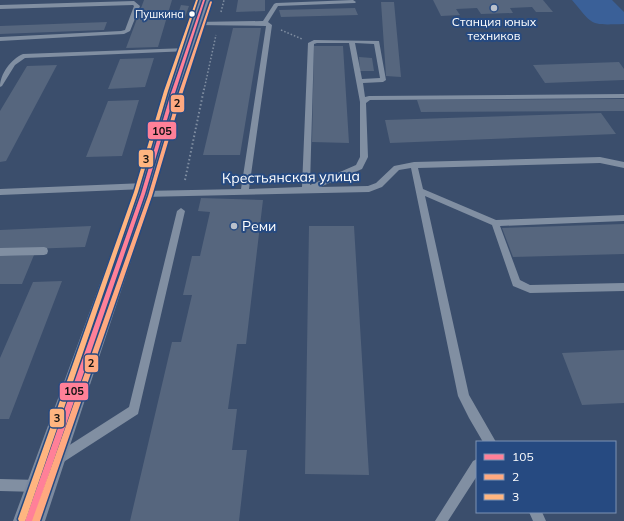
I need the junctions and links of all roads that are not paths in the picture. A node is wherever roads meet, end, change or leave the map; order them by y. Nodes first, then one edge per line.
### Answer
1 (204, 0) edge
2 (353, 2) dead end
3 (0, 7) edge
4 (196, 23) junction
5 (267, 24) junction
6 (0, 39) edge
7 (352, 42) junction
8 (187, 50) junction
9 (359, 81) junction
10 (0, 85) edge
11 (624, 96) edge
12 (363, 102) junction
13 (414, 165) junction
14 (624, 165) edge
15 (144, 190) junction
16 (306, 190) junction
17 (245, 191) junction
18 (420, 191) junction
19 (0, 192) edge
20 (181, 211) dead end
21 (624, 218) edge
22 (495, 223) junction
23 (44, 251) dead end
24 (0, 252) edge
25 (624, 287) edge
26 (489, 441) edge
27 (49, 465) junction
28 (476, 468) edge
29 (0, 485) edge
30 (41, 486) junction
31 (29, 521) edge
32 (441, 521) edge

1 - 4 main road
2 - 5 lane
3 - 6 lane
4 - 5 lane
4 - 8 main road
5 - 17 lane
7 - 9 lane
7 - 9 lane
7 - 16 lane
8 - 10 lane
8 - 15 main road
9 - 12 lane
11 - 12 lane
12 - 16 lane
13 - 14 lane, Крестьянская улица
13 - 16 lane, Крестьянская улица
13 - 18 lane
15 - 17 lane, Крестьянская улица
15 - 19 lane, Крестьянская улица
15 - 27 main road
16 - 17 lane, Крестьянская улица
18 - 22 lane
18 - 26 lane
20 - 27 lane
21 - 22 lane
22 - 25 lane
23 - 24 lane
27 - 30 main road
28 - 32 lane
29 - 30 lane
30 - 31 main road

